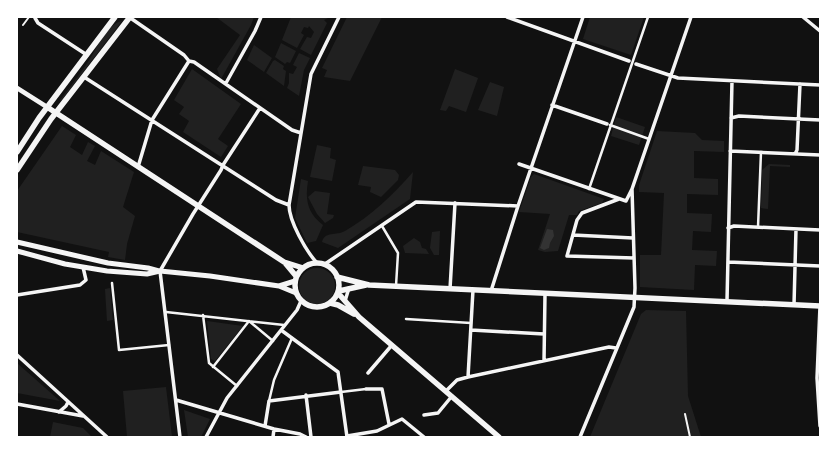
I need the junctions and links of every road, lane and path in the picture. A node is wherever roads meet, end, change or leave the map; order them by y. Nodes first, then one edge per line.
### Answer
1 (29, 17) edge
2 (35, 17) edge
3 (115, 17) edge
4 (129, 17) edge
5 (260, 17) edge
6 (339, 17) edge
7 (507, 17) edge
8 (583, 17) edge
9 (648, 17) edge
10 (691, 17) edge
11 (803, 17) edge
12 (23, 25) dead end
13 (819, 29) edge
14 (574, 42) junction
15 (87, 55) junction
16 (189, 61) junction
17 (628, 61) dead end
18 (636, 64) dead end
19 (84, 77) junction
20 (670, 77) junction
21 (732, 81) junction
22 (226, 84) junction
23 (800, 84) junction
24 (820, 85) edge
25 (17, 88) edge
26 (552, 105) junction
27 (47, 107) junction
28 (260, 108) junction
29 (56, 113) junction
30 (731, 118) junction
31 (798, 119) junction
32 (152, 120) junction
33 (820, 120) edge
34 (609, 125) junction
35 (301, 133) junction
36 (649, 139) junction
37 (730, 151) junction
38 (17, 152) edge
39 (761, 152) junction
40 (795, 154) junction
41 (820, 154) edge
42 (519, 164) dead end
43 (223, 165) junction
44 (138, 167) junction
45 (530, 169) junction
46 (17, 170) edge
47 (589, 189) junction
48 (632, 189) junction
49 (604, 195) junction
50 (619, 199) junction
51 (626, 201) junction
52 (631, 202) junction
53 (455, 203) junction
54 (289, 205) junction
55 (604, 205) junction
56 (198, 206) junction
57 (518, 206) junction
58 (382, 226) junction
59 (758, 227) junction
60 (728, 228) junction
61 (796, 229) junction
62 (820, 230) edge
63 (573, 235) junction
64 (633, 238) junction
65 (17, 242) edge
66 (17, 251) edge
67 (634, 258) junction
68 (285, 262) junction
69 (728, 262) junction
70 (317, 263) junction
71 (325, 264) junction
72 (795, 265) junction
73 (820, 266) edge
74 (83, 267) junction
75 (303, 268) junction
76 (160, 271) junction
77 (337, 277) junction
78 (296, 279) junction
79 (112, 283) dead end
80 (369, 285) junction
81 (279, 286) junction
82 (396, 286) junction
83 (350, 288) junction
84 (450, 289) junction
85 (473, 290) junction
86 (491, 291) junction
87 (338, 292) junction
88 (296, 293) junction
89 (545, 294) junction
90 (17, 295) edge
91 (634, 298) junction
92 (301, 301) junction
93 (727, 301) junction
94 (345, 302) junction
95 (330, 303) junction
96 (794, 305) junction
97 (820, 306) edge
98 (166, 312) junction
99 (203, 315) junction
100 (359, 317) junction
101 (406, 319) dead end
102 (249, 321) junction
103 (471, 323) junction
104 (285, 325) junction
105 (281, 330) junction
106 (471, 330) junction
107 (544, 334) junction
108 (292, 338) junction
109 (273, 340) junction
110 (169, 345) junction
111 (392, 346) junction
112 (616, 348) junction
113 (17, 355) edge
114 (544, 361) junction
115 (818, 366) edge
116 (213, 368) junction
117 (368, 373) dead end
118 (468, 377) junction
119 (237, 386) junction
120 (366, 389) joint
121 (446, 391) junction
122 (341, 392) junction
123 (306, 395) junction
124 (452, 396) junction
125 (176, 400) junction
126 (269, 401) junction
127 (68, 402) junction
128 (17, 404) edge
129 (59, 412) junction
130 (219, 412) junction
131 (684, 414) dead end
132 (819, 414) edge
133 (424, 415) dead end
134 (84, 416) junction
135 (389, 424) junction
136 (265, 426) junction
137 (820, 426) edge
138 (274, 429) junction
139 (347, 436) edge
140 (107, 437) edge
141 (180, 437) edge
142 (206, 437) edge
143 (273, 437) edge
144 (306, 437) edge
145 (311, 437) edge
146 (424, 437) edge
147 (499, 437) edge
148 (580, 437) edge
149 (690, 437) edge

1 - 2 street
1 - 12 lane
2 - 15 street
3 - 15 main road
4 - 16 street
4 - 19 main road
5 - 22 street
6 - 35 street
7 - 14 street
8 - 14 street
9 - 34 street
10 - 20 street
11 - 13 street
14 - 17 street
14 - 26 street
15 - 27 main road
16 - 22 street
16 - 32 street
18 - 20 street
19 - 29 main road
19 - 32 street
20 - 21 street
20 - 36 street
21 - 23 street
21 - 30 street
22 - 28 street
23 - 24 street
23 - 31 street
25 - 27 street
26 - 34 street
26 - 45 street
27 - 29 main road
27 - 38 main road
28 - 35 street
28 - 43 street
29 - 44 main road
29 - 46 main road
30 - 31 street
30 - 37 street
31 - 33 street
31 - 40 street
32 - 43 street
32 - 44 street
34 - 36 street
34 - 47 street
35 - 54 street
36 - 48 street
37 - 39 street
37 - 60 street
39 - 40 street
39 - 59 street
40 - 41 street
42 - 45 street
43 - 54 street
43 - 56 street
44 - 56 main road
45 - 47 street
45 - 57 street
47 - 49 street
48 - 51 street
48 - 52 street
49 - 50 street
49 - 55 street
50 - 51 street
50 - 55 street
51 - 52 street
52 - 64 street
53 - 57 street
53 - 58 street
53 - 84 street
54 - 70 street
55 - 63 street
56 - 68 main road
56 - 76 street
57 - 86 street
58 - 71 street
58 - 82 street
59 - 60 street
59 - 61 street
60 - 69 street
61 - 62 street
61 - 72 street
63 - 64 street
63 - 67 street
64 - 67 street
65 - 76 main road
66 - 74 main road
67 - 91 street
68 - 75 main road
68 - 78 main road
69 - 72 street
69 - 93 street
70 - 71 main road
70 - 75 main road
71 - 77 main road
72 - 73 street
72 - 96 street
74 - 76 main road
74 - 90 street
75 - 78 main road
76 - 81 main road
76 - 98 street
77 - 80 main road
77 - 87 main road
78 - 81 main road
78 - 88 main road
79 - 110 street
80 - 82 main road
80 - 83 main road
81 - 88 main road
82 - 84 main road
83 - 87 main road
83 - 94 street
84 - 85 main road
85 - 86 main road
85 - 103 street
86 - 89 main road
87 - 94 main road
87 - 95 main road
88 - 92 main road
89 - 91 main road
89 - 107 street
91 - 93 main road
91 - 112 street
92 - 95 main road
92 - 104 street
93 - 96 main road
94 - 100 main road
95 - 100 main road
96 - 97 main road
97 - 115 street
98 - 99 street
98 - 110 street
99 - 102 street
99 - 116 street
100 - 111 main road
101 - 103 street
102 - 104 street
102 - 109 street
102 - 116 street
103 - 106 street
104 - 105 street
105 - 108 street
105 - 109 street
106 - 107 street
106 - 118 street
107 - 114 street
108 - 122 street
108 - 126 street
109 - 119 street
110 - 125 street
111 - 117 street
111 - 121 main road
112 - 114 street
112 - 148 street
113 - 127 street
114 - 118 street
115 - 132 street
116 - 119 street
118 - 121 street
119 - 130 street
120 - 122 street
120 - 135 street
121 - 124 main road
122 - 123 street
122 - 139 street
123 - 126 street
123 - 145 street
124 - 133 street
124 - 147 main road
125 - 130 street
125 - 141 street
126 - 136 street
127 - 129 street
127 - 134 street
128 - 129 street
129 - 134 street
130 - 136 street
130 - 142 street
131 - 149 lane
132 - 137 street
134 - 140 street
135 - 139 street
135 - 146 street
136 - 138 street
138 - 143 street
138 - 144 street

